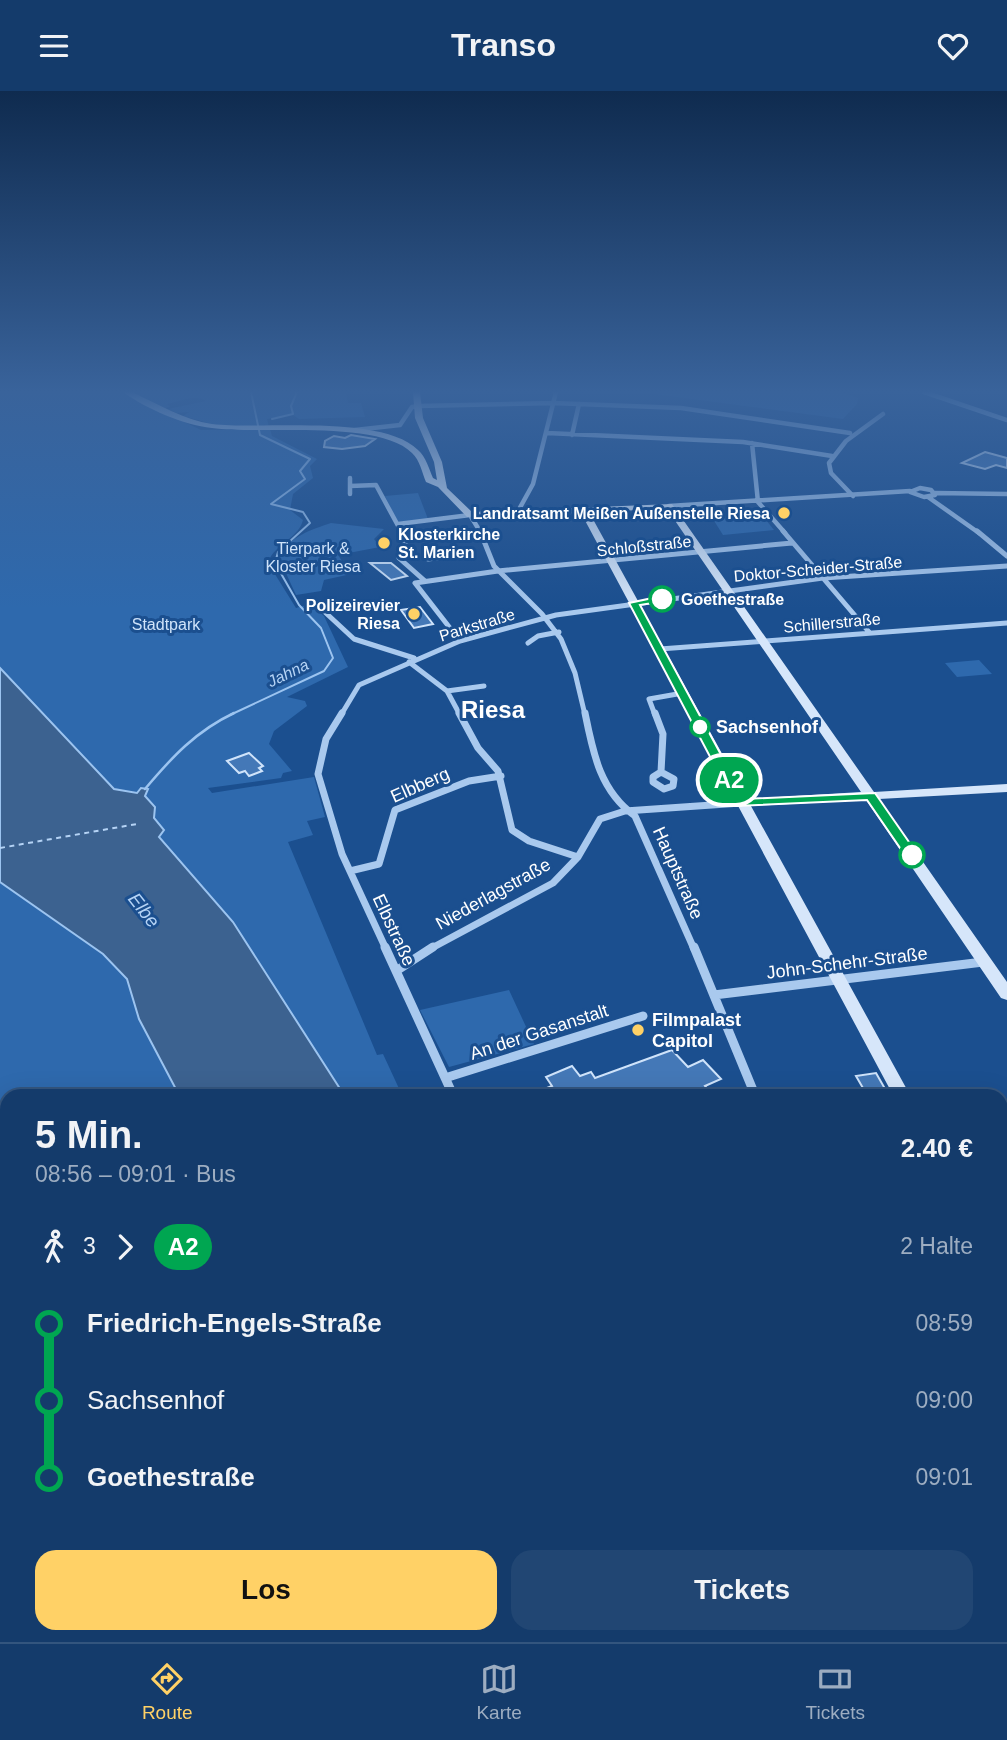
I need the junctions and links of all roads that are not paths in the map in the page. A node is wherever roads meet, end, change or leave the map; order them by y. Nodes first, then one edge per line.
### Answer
1 (421, 464) edge
2 (438, 464) edge
3 (538, 464) edge
4 (754, 464) edge
5 (829, 464) edge
6 (350, 478) dead end
7 (442, 485) junction
8 (351, 486) junction
9 (912, 493) junction
10 (935, 493) junction
11 (350, 494) dead end
12 (1007, 494) edge
13 (853, 496) junction
14 (928, 497) junction
15 (758, 502) junction
16 (668, 506) junction
17 (583, 509) junction
18 (517, 513) junction
19 (470, 515) junction
20 (398, 524) junction
21 (792, 543) junction
22 (701, 552) junction
23 (469, 554) dead end
24 (1007, 557) edge
25 (428, 559) dead end
26 (612, 561) junction
27 (1007, 566) edge
28 (498, 571) junction
29 (823, 578) junction
30 (425, 581) junction
31 (729, 590) junction
32 (314, 602) dead end
33 (634, 603) junction
34 (548, 617) junction
35 (1007, 622) edge
36 (559, 632) junction
37 (869, 632) junction
38 (460, 641) junction
39 (763, 641) junction
40 (528, 643) dead end
41 (660, 649) junction
42 (411, 660) junction
43 (484, 686) dead end
44 (447, 691) junction
45 (682, 693) junction
46 (661, 772) dead end
47 (318, 774) joint
48 (500, 776) junction
49 (1005, 791) edge
50 (870, 796) junction
51 (741, 803) junction
52 (625, 811) junction
53 (578, 857) junction
54 (350, 871) junction
55 (984, 961) junction
56 (396, 971) junction
57 (839, 981) junction
58 (1007, 994) edge
59 (714, 995) junction
60 (643, 1016) dead end
61 (445, 1079) junction
62 (450, 1089) edge
63 (753, 1089) edge
64 (898, 1089) edge

1 - 7 main road
2 - 7 main road
3 - 18 street
4 - 15 street
5 - 13 street
6 - 8 street
7 - 19 main road
8 - 11 street
8 - 20 street
9 - 10 street
9 - 13 street
9 - 14 street
10 - 12 street
10 - 14 street
13 - 15 street
14 - 24 street
15 - 16 street
15 - 21 street
16 - 17 main road
16 - 22 main road
17 - 18 main road
17 - 26 main road
18 - 19 main road
19 - 20 street
19 - 28 street
20 - 30 street
21 - 22 street, Schloßstraße
21 - 29 street
22 - 26 street, Schloßstraße
22 - 31 main road
23 - 25 street
26 - 28 street, Schloßstraße
26 - 33 main road
27 - 29 street, Doktor-Scheider-Straße
28 - 30 street, Schloßstraße
28 - 34 street, Hauptstraße
29 - 31 street, Doktor-Scheider-Straße
29 - 37 street
30 - 38 street, Schloßstraße
31 - 33 street, Doktor-Scheider-Straße
31 - 39 main road
32 - 42 street
33 - 34 street, Doktor-Scheider-Straße
33 - 41 main road
34 - 36 street, Hauptstraße
34 - 38 street, Parkstraße
35 - 37 street, Schillerstraße
36 - 40 street
36 - 52 street, Hauptstraße
37 - 39 street, Schillerstraße
38 - 42 street, Parkstraße
39 - 41 street, Schillerstraße
39 - 50 main road
41 - 45 main road
42 - 44 street
42 - 47 street, Parkstraße
43 - 44 street
44 - 48 street
45 - 46 street
45 - 51 main road
47 - 54 street, Elbstraße
48 - 53 street
48 - 54 street, Elbberg
49 - 50 main road
50 - 51 main road
50 - 55 main road
51 - 52 street
51 - 57 main road
52 - 53 street, Niederlagstraße
52 - 59 street, Hauptstraße
53 - 56 street, Niederlagstraße
54 - 56 street, Elbstraße
55 - 57 street, John-Schehr-Straße
55 - 58 main road
56 - 61 street, Elbstraße
57 - 59 street, John-Schehr-Straße
57 - 64 main road
59 - 63 street, Hauptstraße
60 - 61 street, An der Gasanstalt
61 - 62 street, Elbstraße

